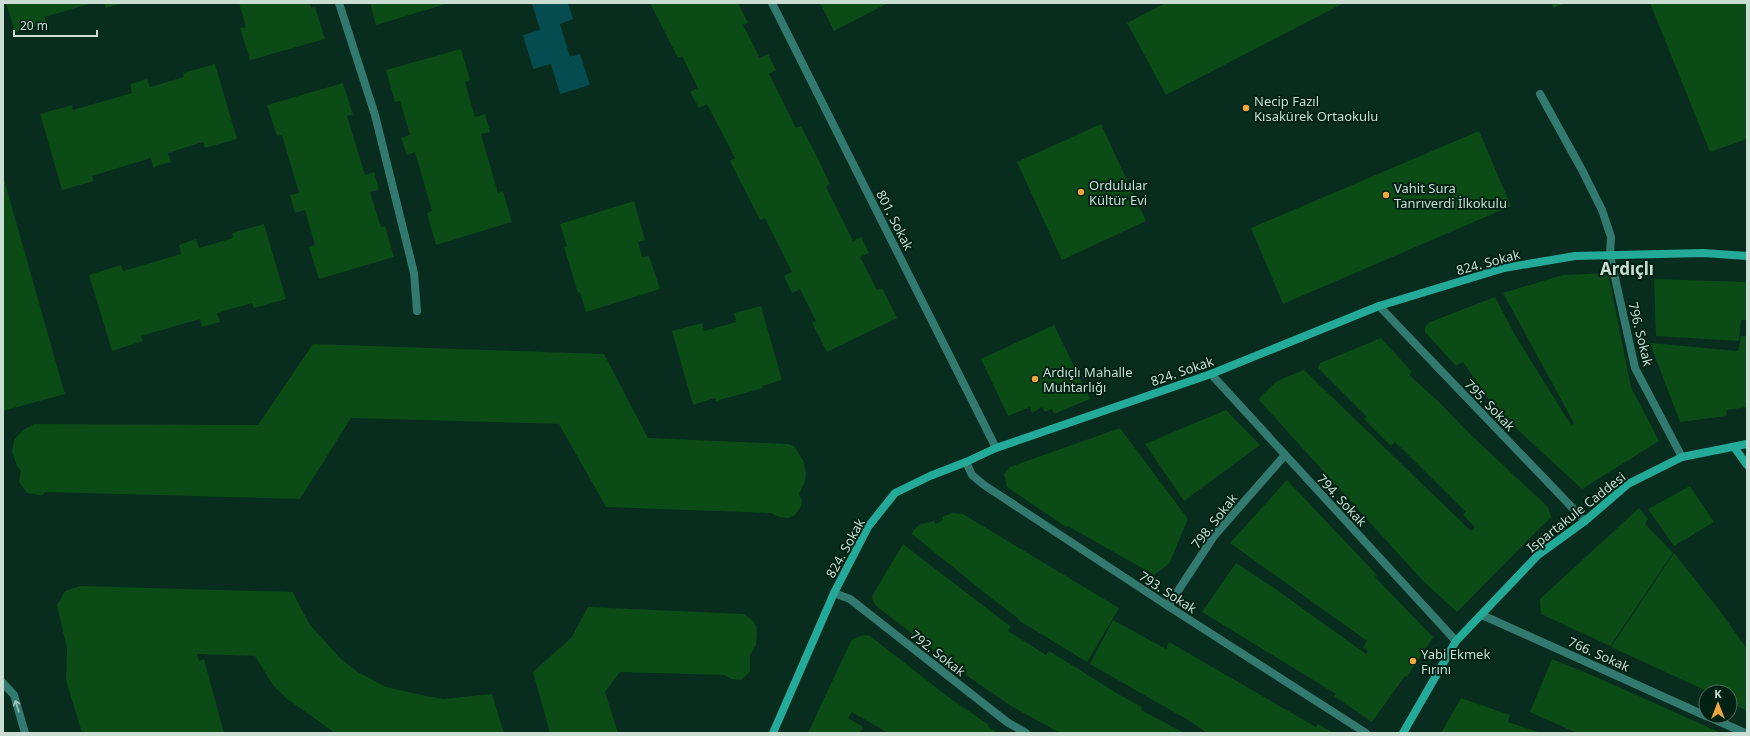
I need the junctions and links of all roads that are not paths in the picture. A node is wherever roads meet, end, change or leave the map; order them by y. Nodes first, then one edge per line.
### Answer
1 (339, 3) edge
2 (772, 3) edge
3 (1540, 94) dead end
4 (1610, 255) junction
5 (1747, 256) edge
6 (1379, 306) junction
7 (417, 311) dead end
8 (1212, 374) junction
9 (1747, 444) edge
10 (1734, 447) junction
11 (996, 448) junction
12 (1285, 455) junction
13 (1682, 457) junction
14 (966, 462) junction
15 (1747, 465) edge
16 (1585, 521) junction
17 (834, 593) junction
18 (1168, 606) junction
19 (1482, 615) junction
20 (1456, 641) junction
21 (3, 682) edge
22 (1698, 712) edge
23 (1724, 724) edge
24 (26, 733) edge
25 (773, 733) edge
26 (1026, 733) edge
27 (1366, 733) edge
28 (1402, 733) edge
29 (1745, 733) edge

1 - 7 street
2 - 11 street, 801. Sokak
3 - 4 street, 796. Sokak
4 - 5 street, 824. Sokak
4 - 6 street, 824. Sokak
4 - 13 street, 796. Sokak
6 - 8 street, 824. Sokak
6 - 16 street, 795. Sokak
8 - 11 street, 824. Sokak
8 - 12 street, 794. Sokak
9 - 10 street, Ispartakule Caddesi
10 - 13 street, Ispartakule Caddesi
10 - 15 street
11 - 14 street, 824. Sokak
12 - 18 street, 798. Sokak
12 - 20 street, 794. Sokak
13 - 16 street, Ispartakule Caddesi
14 - 17 street, 824. Sokak
14 - 18 street, 793. Sokak
16 - 19 street, Ispartakule Caddesi
17 - 25 street, 824. Sokak
17 - 26 street, 792. Sokak
18 - 27 street, 793. Sokak
19 - 20 street, Ispartakule Caddesi
19 - 22 street, 766. Sokak
20 - 28 street, Ispartakule Caddesi
24 -> 21 street
23 - 29 street, 766. Sokak

